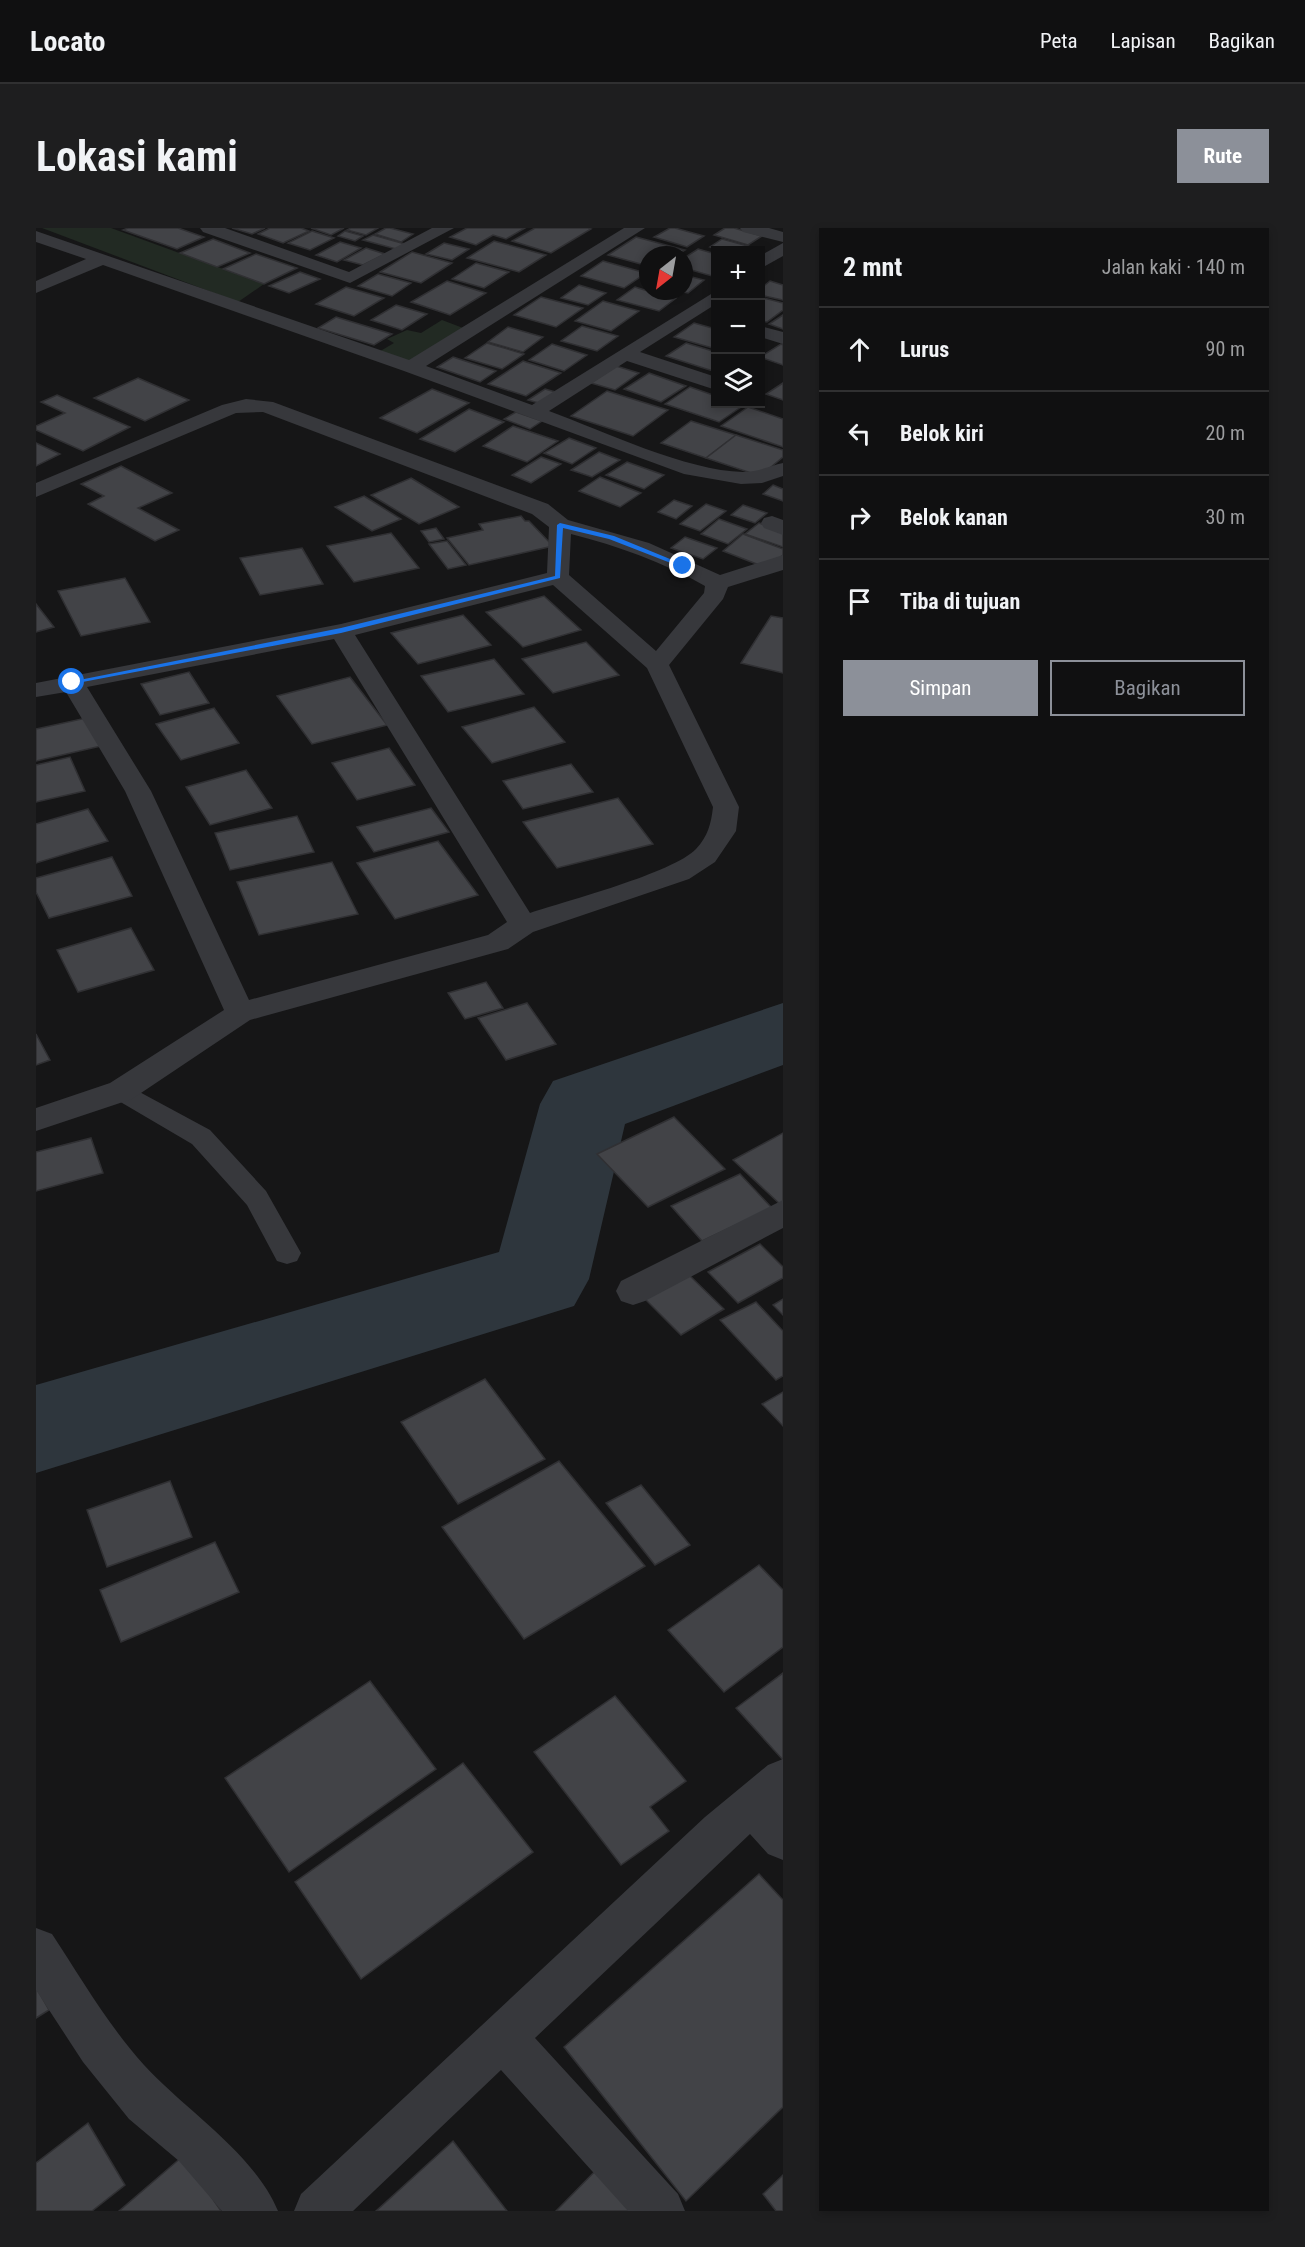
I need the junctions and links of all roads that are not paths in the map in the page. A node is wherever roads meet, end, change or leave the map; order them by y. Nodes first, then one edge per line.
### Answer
1 (209, 228) edge
2 (603, 228) edge
3 (749, 228) edge
4 (434, 230) edge
5 (631, 231) edge
6 (36, 236) edge
7 (783, 237) edge
8 (783, 248) edge
9 (102, 259) junction
10 (765, 261) edge
11 (36, 288) edge
12 (711, 299) edge
13 (693, 311) junction
14 (711, 316) edge
15 (765, 333) edge
16 (783, 338) edge
17 (626, 354) junction
18 (411, 367) junction
19 (711, 382) edge
20 (534, 412) junction
21 (783, 469) edge
22 (36, 491) edge
23 (560, 525) junction
24 (783, 562) edge
25 (558, 577) junction
26 (717, 583) junction
27 (341, 630) junction
28 (657, 665) junction
29 (72, 682) junction
30 (36, 690) edge
31 (523, 925) junction
32 (240, 1013) junction
33 (121, 1091) junction
34 (36, 1120) edge
35 (783, 1213) edge
36 (287, 1253) dead end
37 (633, 1291) dead end
38 (767, 1791) edge
39 (783, 1839) edge
40 (36, 1950) edge
41 (502, 2037) junction
42 (254, 2211) edge
43 (318, 2211) edge
44 (661, 2211) edge

1 - 4 street
2 - 5 street
3 - 7 street
5 - 18 street
6 - 9 street
8 - 10 street
9 - 11 street
9 - 18 street
12 - 13 street
13 - 14 street
13 - 17 street
15 - 16 street
17 - 19 street
17 - 20 street
18 - 20 street
20 - 21 street
22 - 23 street
23 - 25 street
23 - 26 street
24 - 26 street
25 - 27 street
25 - 28 street
26 - 28 street
27 - 29 street
27 - 31 street
28 - 31 street
29 - 30 street
29 - 32 street
31 - 32 street
32 - 33 street
33 - 34 street
33 - 36 lane
35 - 37 street
38 - 39 street
38 - 41 street
40 - 42 street
41 - 43 street
41 - 44 street

